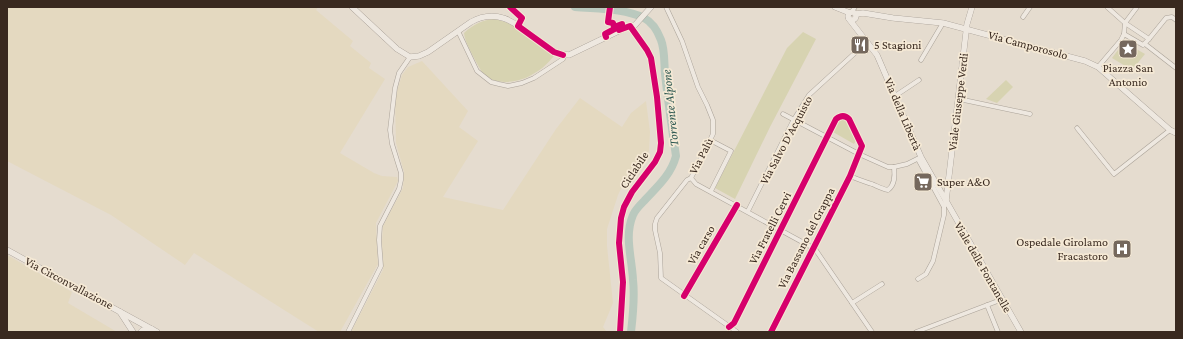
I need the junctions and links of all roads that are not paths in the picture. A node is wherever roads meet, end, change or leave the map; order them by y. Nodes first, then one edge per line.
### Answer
1 (352, 7) edge
2 (666, 7) edge
3 (835, 7) edge
4 (855, 7) edge
5 (972, 7) edge
6 (1030, 7) edge
7 (1107, 7) edge
8 (1137, 7) edge
9 (650, 8) edge
10 (851, 15) junction
11 (1023, 16) dead end
12 (1176, 20) edge
13 (943, 23) junction
14 (1125, 23) junction
15 (967, 29) junction
16 (458, 32) junction
17 (1124, 34) junction
18 (1149, 39) junction
19 (868, 43) junction
20 (1145, 44) junction
21 (563, 55) junction
22 (410, 57) junction
23 (921, 60) dead end
24 (1098, 67) junction
25 (1176, 68) edge
26 (919, 80) dead end
27 (895, 96) junction
28 (959, 99) junction
29 (783, 114) dead end
30 (1030, 114) dead end
31 (795, 120) junction
32 (1077, 128) dead end
33 (1170, 130) junction
34 (1176, 133) edge
35 (828, 136) junction
36 (710, 140) junction
37 (859, 154) junction
38 (920, 158) junction
39 (894, 167) junction
40 (949, 175) junction
41 (850, 176) junction
42 (691, 178) junction
43 (935, 181) junction
44 (943, 183) junction
45 (938, 189) junction
46 (711, 192) junction
47 (945, 204) junction
48 (737, 205) junction
49 (748, 211) junction
50 (782, 230) junction
51 (813, 247) junction
52 (7, 250) edge
53 (918, 279) dead end
54 (882, 284) dead end
55 (684, 296) junction
56 (1003, 299) junction
57 (852, 303) junction
58 (987, 305) junction
59 (119, 310) junction
60 (729, 327) junction
61 (155, 330) edge
62 (133, 332) edge
63 (141, 332) edge
64 (348, 332) edge
65 (737, 332) edge
66 (770, 332) edge
67 (872, 332) edge
68 (916, 332) edge
69 (998, 332) edge
70 (1021, 332) edge

1 - 22 street
2 - 36 street, Via Palù
3 - 10 street, Via Camporosolo
4 - 10 street
5 - 15 street, Viale Giuseppe Verdi
6 - 11 street
7 - 14 street
8 - 14 street
9 - 21 street
10 - 13 street, Via Camporosolo
10 - 19 street, Via della Libertà
12 - 18 street
13 - 15 street, Via Camporosolo
13 - 23 street
14 - 17 street
14 - 18 street
15 - 24 street, Via Camporosolo
15 - 28 street, Viale Giuseppe Verdi
16 - 21 street
16 - 21 street
16 - 22 street
17 - 20 street
17 - 24 street
18 - 20 street
19 - 27 street, Via della Libertà
19 - 31 street, Via Salvo D'Acquisto
20 - 25 street
22 - 64 street
24 - 33 street, Via Camporosolo
26 - 27 street
27 - 38 street, Via della Libertà
28 - 30 street
28 - 40 street, Viale Giuseppe Verdi
29 - 31 street
31 - 35 street
31 - 49 street, Via Salvo D'Acquisto
32 - 33 street
33 - 34 street, Via Camporosolo
35 - 37 street
35 - 37 street, Via Fratelli Cervi
35 - 50 street, Via Fratelli Cervi
36 - 42 street, Via Palù
36 - 46 street
37 - 39 street
37 - 41 street, Via Bassano del Grappa
38 - 39 street
38 - 43 street, Via della Libertà
38 - 45 street
39 - 41 street
40 - 44 street, Viale Giuseppe Verdi
40 - 47 street, Viale Giuseppe Verdi
41 - 51 street, Via Bassano del Grappa
42 - 46 street
42 - 55 street, Via Palù
43 - 44 street
43 - 45 street, Via della Libertà
44 - 45 street, Viale Giuseppe Verdi
45 - 47 street, Via della Libertà
46 - 48 street
47 - 53 street
47 - 56 street, Viale delle Fontanelle
48 - 49 street
48 - 55 street, Via carso
49 - 50 street
50 - 51 street
50 - 60 street, Via Fratelli Cervi
51 - 57 street
51 - 66 street, Via Bassano del Grappa
52 - 59 street, Via Circonvallazione
54 - 57 street
55 - 60 street
56 - 58 street
56 - 70 street, Viale delle Fontanelle
57 - 67 street
58 - 68 street
58 - 69 street
59 - 61 street, Via Circonvallazione
59 - 62 street
60 - 65 street
61 - 63 street

